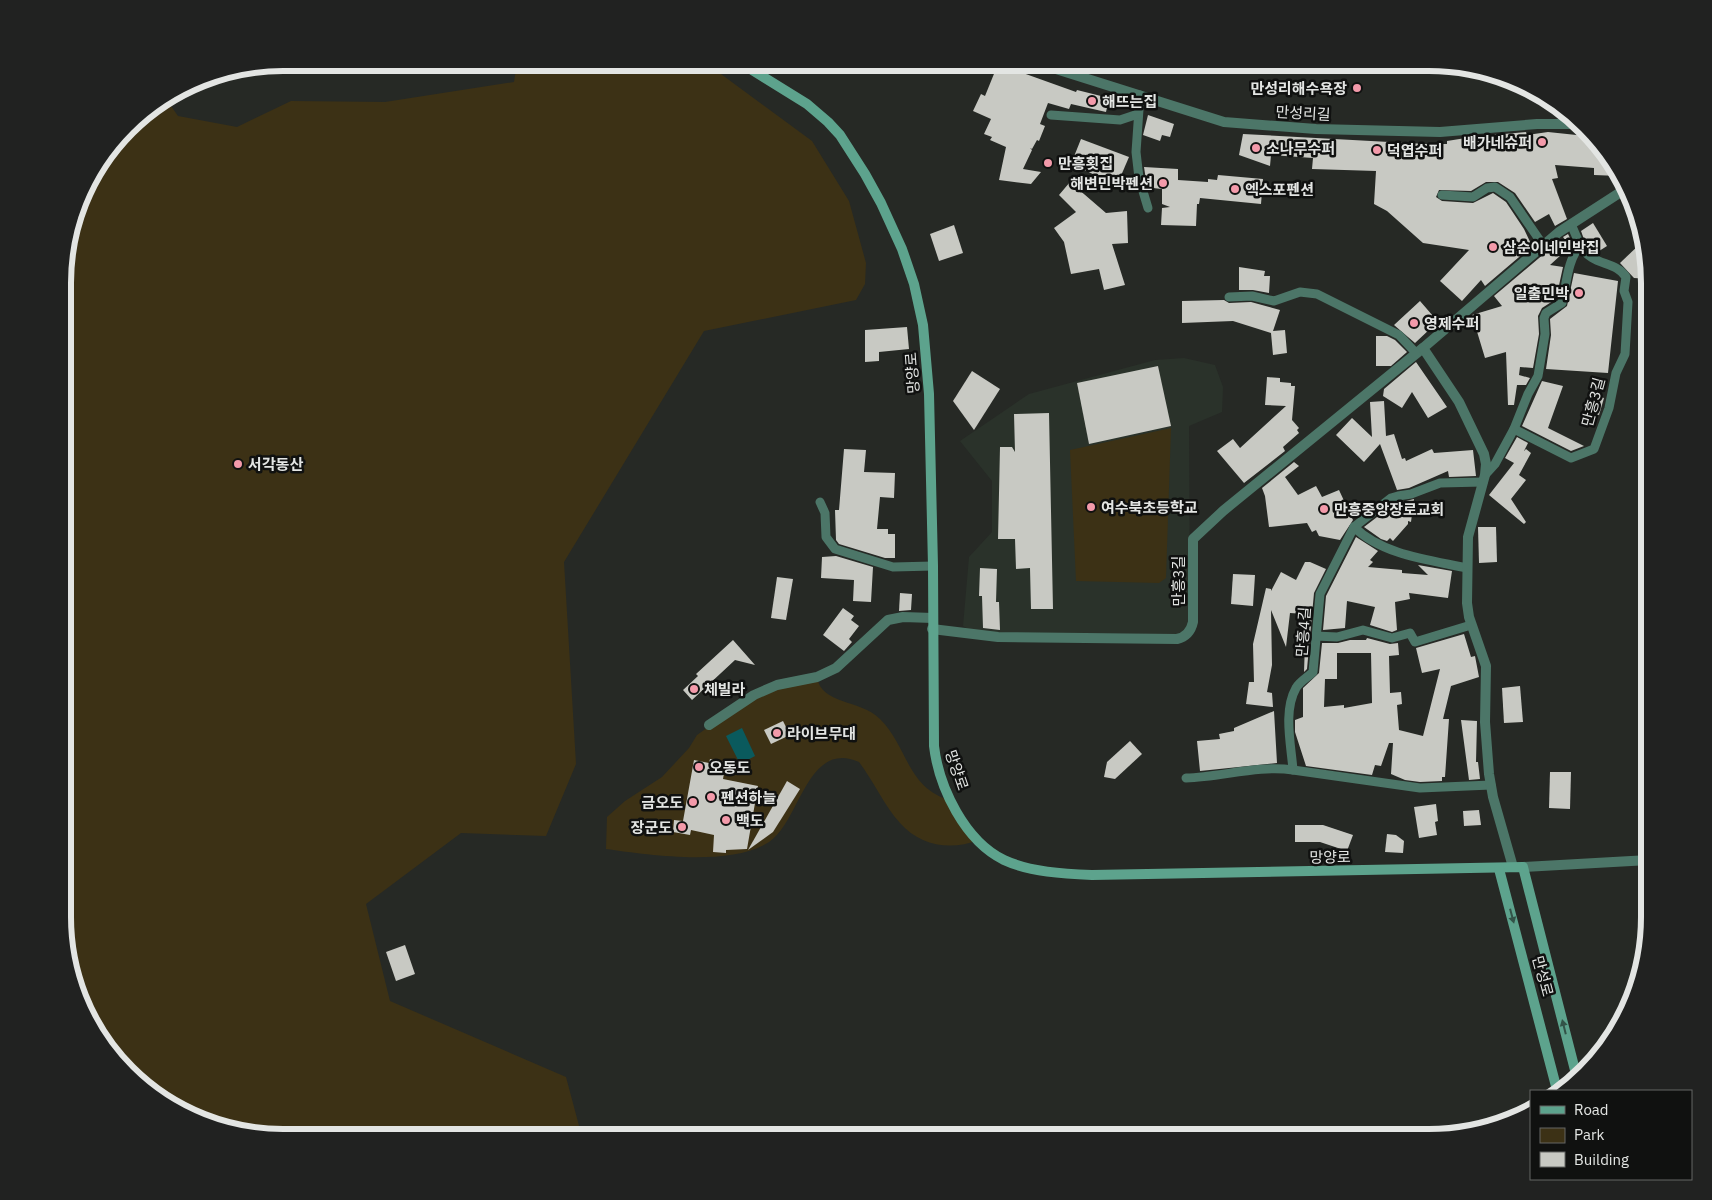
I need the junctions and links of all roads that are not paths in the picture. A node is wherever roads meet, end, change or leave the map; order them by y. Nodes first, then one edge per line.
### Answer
1 (754, 71) edge
2 (1063, 71) edge
3 (1140, 95) junction
4 (1138, 114) junction
5 (1051, 115) dead end
6 (1569, 124) edge
7 (1621, 193) edge
8 (1442, 195) dead end
9 (1148, 208) dead end
10 (1571, 224) junction
11 (1543, 245) junction
12 (1580, 245) junction
13 (1229, 297) dead end
14 (1419, 351) junction
15 (1514, 429) junction
16 (1484, 478) junction
17 (820, 502) dead end
18 (1354, 527) junction
19 (933, 566) junction
20 (1467, 568) junction
21 (932, 624) junction
22 (1471, 625) junction
23 (1316, 636) junction
24 (709, 725) dead end
25 (1293, 770) junction
26 (1186, 778) dead end
27 (1491, 785) junction
28 (1641, 860) edge
29 (1518, 867) junction
30 (1499, 869) junction
31 (1575, 1071) edge
32 (1556, 1086) edge

1 - 19 main road, 망양로
2 - 3 street, 만성리길
3 - 4 lane
3 - 6 street, 만성리길
4 - 5 lane
4 - 9 lane
7 - 10 street, 만흥3길
8 - 11 lane
10 - 11 street, 만흥3길
10 - 12 lane
11 - 14 street, 만흥3길
12 - 15 lane
12 - 15 lane, 만흥3길
13 - 14 lane
14 - 16 street
14 - 21 street, 만흥3길
15 - 16 lane
16 - 18 lane, 만흥4길
16 - 20 street
17 - 19 lane
18 - 20 lane
18 - 23 lane, 만흥4길
19 - 21 main road, 망양로
20 - 22 street
21 - 24 street
21 - 30 main road, 망양로
22 - 23 lane
22 - 27 street
23 - 25 lane, 만흥4길
25 - 26 lane
25 - 27 lane
27 - 29 street
28 - 29 street, 망양로
29 - 30 main road, 망양로
31 -> 29 main road, 만성로
30 -> 32 main road, 만성로

